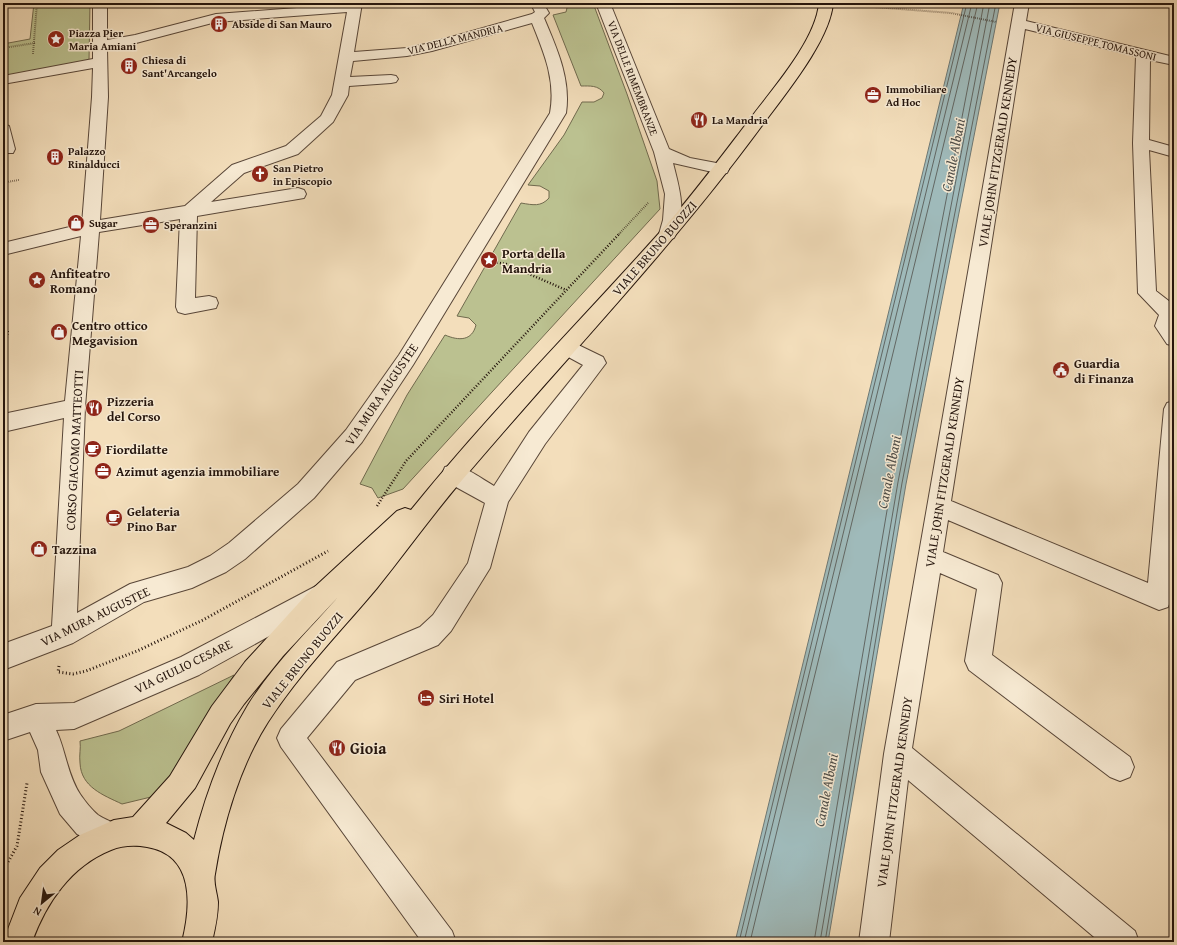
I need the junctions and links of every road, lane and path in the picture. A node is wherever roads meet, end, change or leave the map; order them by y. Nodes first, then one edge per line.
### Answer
1 (38, 3) edge
2 (100, 3) edge
3 (603, 3) edge
4 (826, 3) edge
5 (846, 4) dead end
6 (355, 5) edge
7 (537, 10) edge
8 (1012, 16) edge
9 (34, 43) junction
10 (3, 48) edge
11 (99, 54) junction
12 (1143, 54) junction
13 (348, 57) junction
14 (1174, 61) edge
15 (32, 74) junction
16 (392, 79) dead end
17 (3, 80) edge
18 (342, 82) junction
19 (3, 129) edge
20 (1140, 144) junction
21 (7, 149) dead end
22 (662, 152) junction
23 (1174, 152) edge
24 (721, 169) junction
25 (3, 178) edge
26 (19, 180) dead end
27 (7, 182) junction
28 (3, 187) edge
29 (298, 194) dead end
30 (650, 200) dead end
31 (189, 211) junction
32 (90, 228) junction
33 (668, 234) junction
34 (3, 249) edge
35 (470, 256) junction
36 (566, 290) junction
37 (209, 303) dead end
38 (1172, 313) edge
39 (3, 331) edge
40 (1174, 339) edge
41 (568, 348) junction
42 (8, 361) dead end
43 (3, 362) edge
44 (75, 407) junction
45 (1174, 409) edge
46 (3, 423) edge
47 (453, 474) junction
48 (498, 499) junction
49 (939, 506) junction
50 (374, 511) dead end
51 (334, 546) dead end
52 (930, 558) junction
53 (323, 593) junction
54 (64, 634) junction
55 (3, 657) edge
56 (58, 672) dead end
57 (36, 717) junction
58 (3, 728) edge
59 (898, 754) junction
60 (1120, 767) dead end
61 (28, 776) dead end
62 (139, 831) junction
63 (109, 836) junction
64 (3, 871) edge
65 (200, 874) junction
66 (1117, 940) edge
67 (17, 942) edge
68 (197, 942) edge
69 (441, 942) edge
70 (874, 942) edge

1 - 9 path
2 - 11 street, CORSO GIACOMO MATTEOTTI
3 - 22 street, VIA DELLE RIMEMBRANZE
4 - 24 main road, VIALE BRUNO BUOZZI
5 - 8 path
6 - 11 street
6 - 13 street
7 - 13 street, VIA DELLA MANDRIA
7 - 35 street, VIA MURA AUGUSTEE
8 - 12 street, VIA GIUSEPPE TOMASSONI
8 - 49 street, VIALE JOHN FITZGERALD KENNEDY
9 - 10 path
9 - 15 path
11 - 15 street
11 - 32 street, CORSO GIACOMO MATTEOTTI
12 - 14 street, VIA GIUSEPPE TOMASSONI
12 - 20 street
13 - 18 street
15 - 17 street
16 - 18 street
18 - 31 street
19 - 21 street
20 - 23 street
20 - 38 street
22 - 24 street, VIA DELLE RIMEMBRANZE
22 - 33 street, VIA DELLE RIMEMBRANZE
24 - 33 main road, VIALE BRUNO BUOZZI
25 - 27 path
26 - 27 path
27 - 28 path
29 - 31 street
30 - 36 path
31 - 32 street
31 - 37 street
32 - 34 street
32 - 44 street, CORSO GIACOMO MATTEOTTI
33 - 41 main road, VIALE BRUNO BUOZZI
35 - 36 path
35 - 54 street, VIA MURA AUGUSTEE
36 - 50 path
38 - 40 street
39 - 43 path
41 - 47 main road, VIALE BRUNO BUOZZI
41 - 48 street
42 - 43 path
44 - 46 street
44 - 54 street, CORSO GIACOMO MATTEOTTI
45 - 49 street
47 - 48 street
47 - 53 main road, VIALE BRUNO BUOZZI
47 - 65 main road, VIALE BRUNO BUOZZI
48 - 69 street
49 - 52 street, VIALE JOHN FITZGERALD KENNEDY
51 - 56 path
52 - 59 street, VIALE JOHN FITZGERALD KENNEDY
52 - 60 street
53 - 57 street, VIA GIULIO CESARE
53 - 62 main road, VIALE BRUNO BUOZZI
54 - 55 street, VIA MURA AUGUSTEE
57 - 58 street, VIA GIULIO CESARE
57 - 63 street
59 - 66 street
59 - 70 street, VIALE JOHN FITZGERALD KENNEDY
61 - 64 path
62 - 63 main road, VIALE BRUNO BUOZZI
62 - 65 main road, VIALE BRUNO BUOZZI
63 - 67 main road, VIALE BRUNO BUOZZI
65 - 68 main road, VIALE BRUNO BUOZZI

